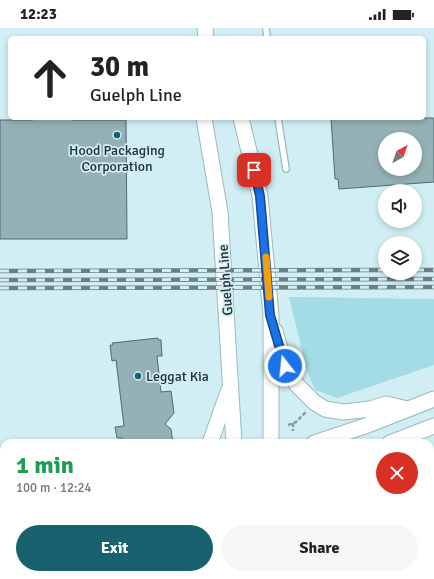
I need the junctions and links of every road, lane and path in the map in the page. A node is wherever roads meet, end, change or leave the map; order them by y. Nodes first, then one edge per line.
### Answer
1 (204, 120) edge
2 (242, 120) edge
3 (278, 120) edge
4 (286, 169) dead end
5 (270, 315) junction
6 (230, 385) junction
7 (434, 399) edge
8 (310, 408) dead end
9 (408, 409) junction
10 (293, 423) junction
11 (288, 425) dead end
12 (434, 426) edge
13 (294, 431) dead end
14 (211, 439) edge
15 (234, 439) edge
16 (271, 439) edge
17 (326, 439) edge
18 (400, 439) edge

1 - 6 main road, Guelph Line
2 - 5 main road
3 - 4 lane
5 - 9 main road
5 - 16 main road
6 - 14 main road
6 - 15 main road, Guelph Line
7 - 9 main road
8 - 10 path
9 - 17 main road
10 - 11 path
10 - 13 path
12 - 18 main road

